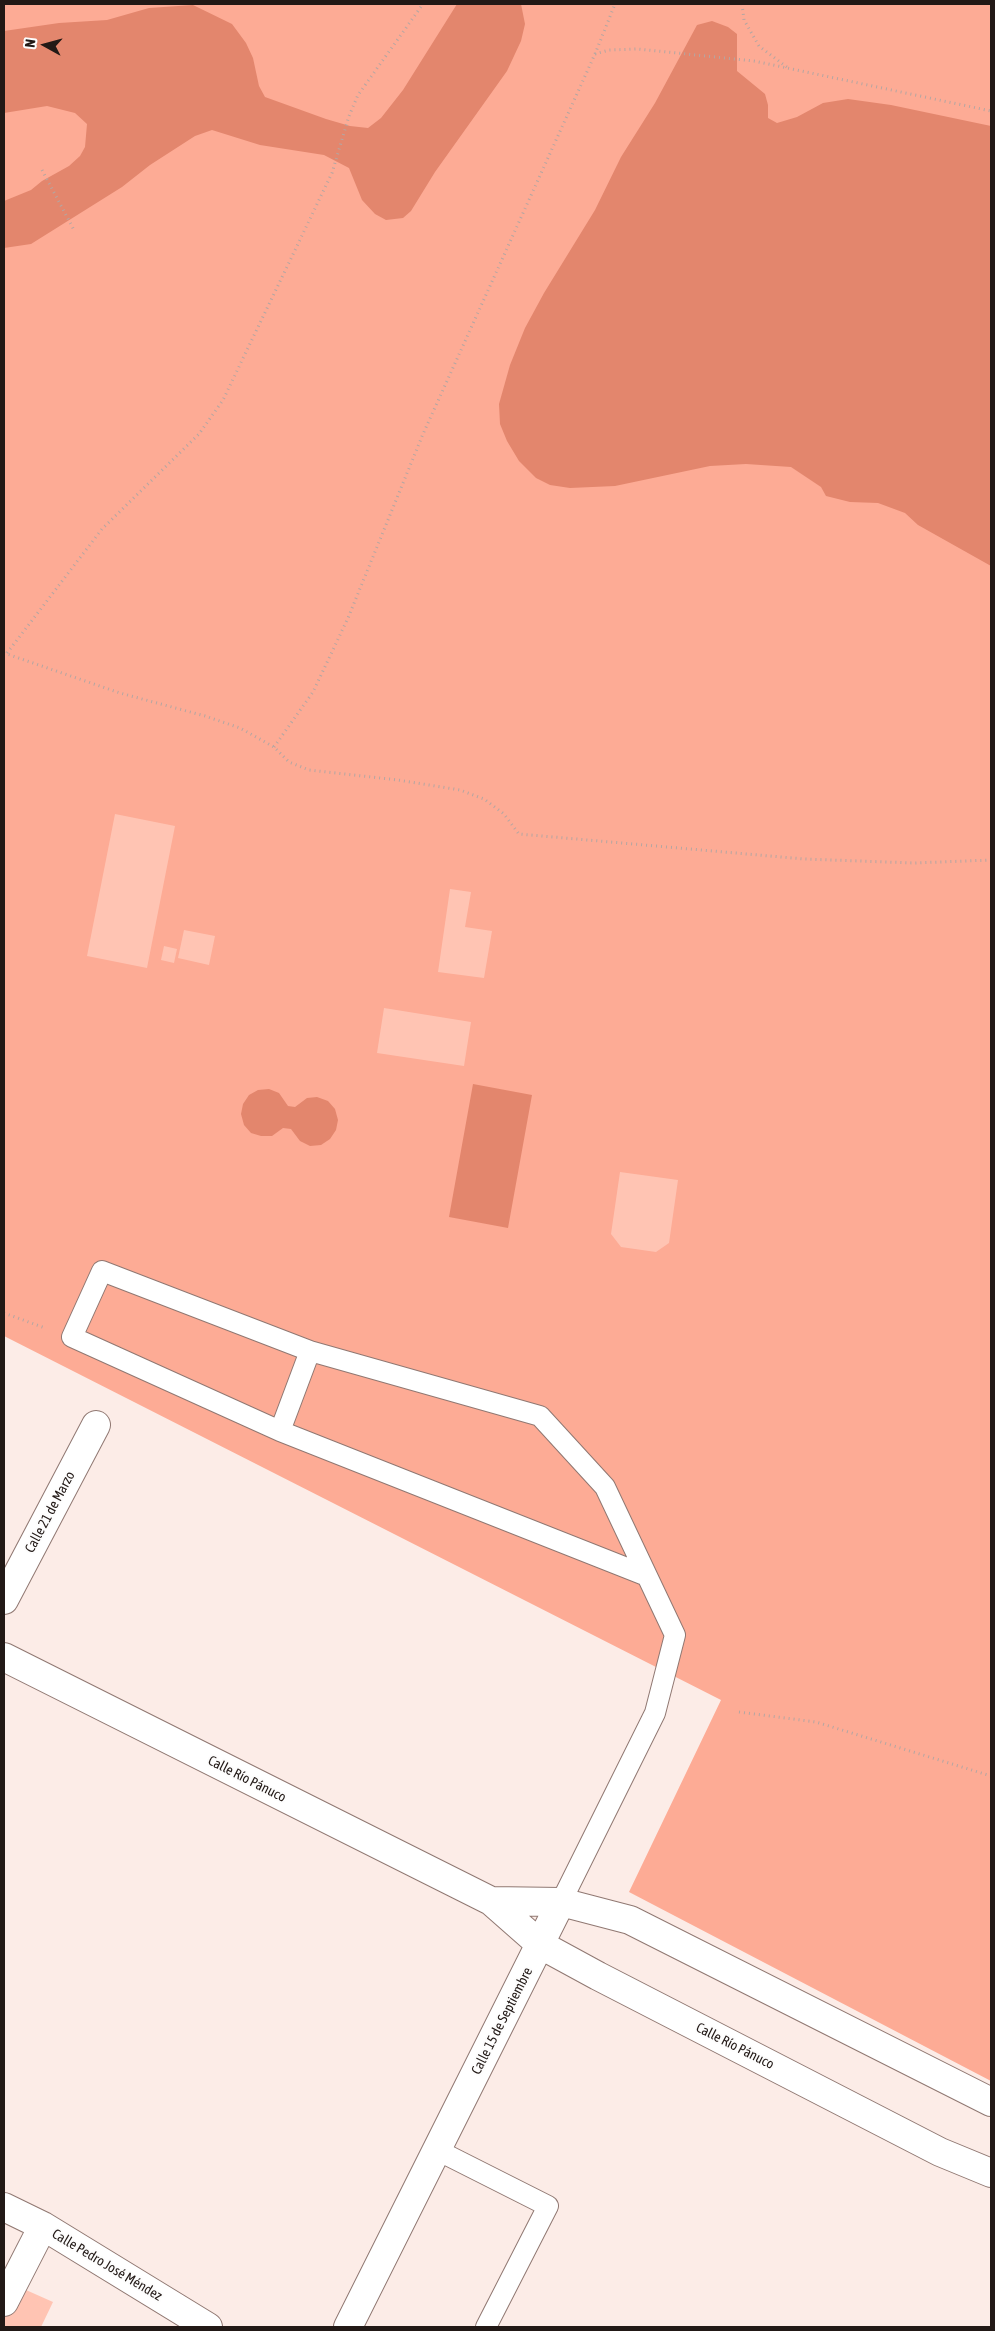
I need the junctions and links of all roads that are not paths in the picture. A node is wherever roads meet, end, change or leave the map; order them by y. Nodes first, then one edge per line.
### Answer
1 (310, 1350) junction
2 (96, 1425) dead end
3 (280, 1431) junction
4 (647, 1576) junction
5 (4, 1600) edge
6 (4, 1657) edge
7 (490, 1901) junction
8 (562, 1902) junction
9 (541, 1944) junction
10 (991, 2102) edge
11 (437, 2150) junction
12 (991, 2173) edge
13 (4, 2207) edge
14 (43, 2226) junction
15 (4, 2302) edge
16 (208, 2327) edge
17 (348, 2327) edge
18 (486, 2327) edge

1 - 3 lane
1 - 3 lane, Calle 15 de Septiembre
1 - 4 lane, Calle 15 de Septiembre
2 - 5 street, Calle 21 de Marzo
3 - 4 lane
4 - 8 lane, Calle 15 de Septiembre
6 - 7 street, Calle Río Pánuco
7 - 8 street, Calle Río Pánuco
7 - 9 street, Calle Río Pánuco
8 - 9 street, Calle 15 de Septiembre
8 - 10 street, Calle Río Pánuco
9 - 11 street, Calle 15 de Septiembre
9 - 12 street, Calle Río Pánuco
11 - 17 street, Calle 15 de Septiembre
11 - 18 lane
13 - 14 street, Calle Pedro José Méndez
14 - 15 street
14 - 16 street, Calle Pedro José Méndez

